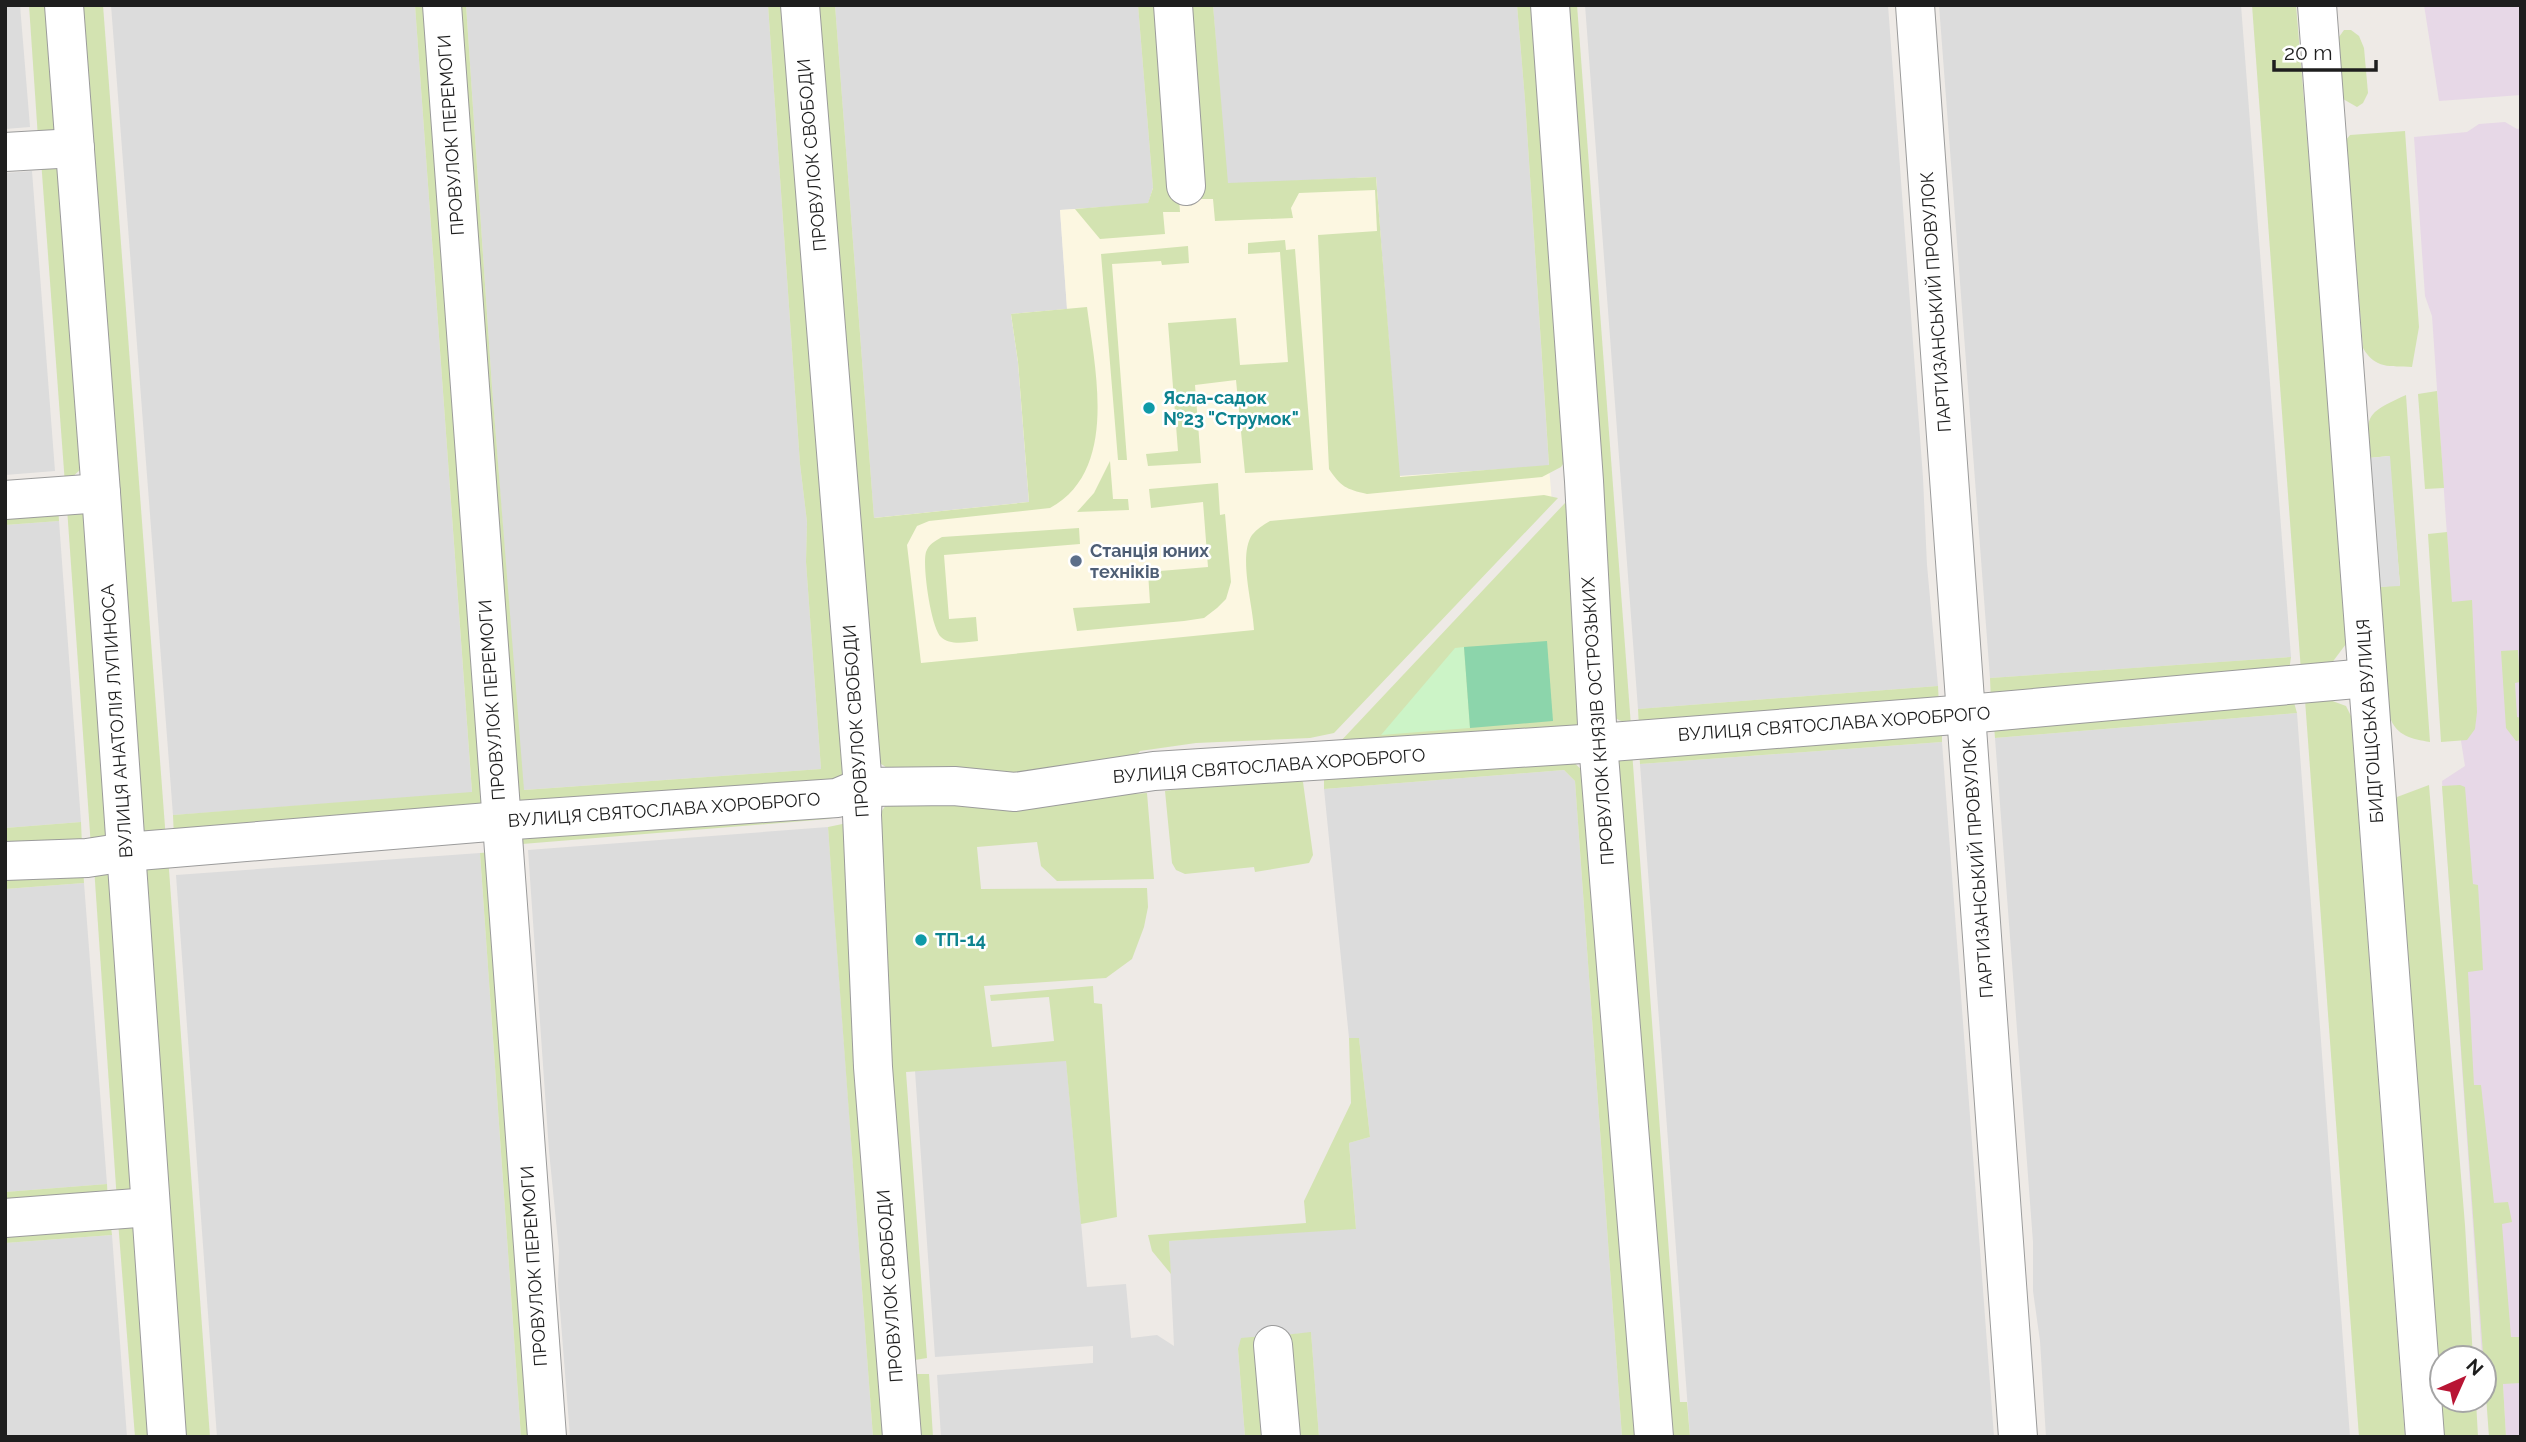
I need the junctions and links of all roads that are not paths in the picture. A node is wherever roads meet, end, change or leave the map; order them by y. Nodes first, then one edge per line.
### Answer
1 (64, 5) edge
2 (442, 5) edge
3 (800, 5) edge
4 (1173, 5) edge
5 (1550, 5) edge
6 (1914, 5) edge
7 (2317, 5) edge
8 (75, 148) junction
9 (5, 152) edge
10 (1186, 186) dead end
11 (102, 493) junction
12 (5, 500) edge
13 (2367, 678) junction
14 (1967, 714) junction
15 (1598, 743) junction
16 (863, 787) junction
17 (500, 821) junction
18 (126, 852) junction
19 (5, 861) edge
20 (150, 1207) junction
21 (5, 1218) edge
22 (1273, 1345) dead end
23 (167, 1437) edge
24 (547, 1437) edge
25 (902, 1437) edge
26 (1281, 1437) edge
27 (1654, 1437) edge
28 (2018, 1437) edge
29 (2425, 1437) edge

1 - 8 street, ВУЛИЦЯ АНАТОЛІЯ ЛУПИНОСА
2 - 17 street, ПРОВУЛОК ПЕРЕМОГИ
3 - 16 street, ПРОВУЛОК СВОБОДИ
4 - 10 street
5 - 15 street, ПРОВУЛОК КНЯЗІВ ОСТРОЗЬКИХ
6 - 14 street, ПАРТИЗАНСЬКИЙ ПРОВУЛОК
7 - 13 street, БИДГОЩСЬКА ВУЛИЦЯ
8 - 9 street
8 - 11 street, ВУЛИЦЯ АНАТОЛІЯ ЛУПИНОСА
11 - 12 street
11 - 18 street, ВУЛИЦЯ АНАТОЛІЯ ЛУПИНОСА
13 - 14 street, ВУЛИЦЯ СВЯТОСЛАВА ХОРОБРОГО
13 - 29 street, БИДГОЩСЬКА ВУЛИЦЯ
14 - 15 street, ВУЛИЦЯ СВЯТОСЛАВА ХОРОБРОГО
14 - 28 street, ПАРТИЗАНСЬКИЙ ПРОВУЛОК
15 - 16 street, ВУЛИЦЯ СВЯТОСЛАВА ХОРОБРОГО
15 - 27 street, ПРОВУЛОК КНЯЗІВ ОСТРОЗЬКИХ
16 - 17 street, ВУЛИЦЯ СВЯТОСЛАВА ХОРОБРОГО
16 - 25 street, ПРОВУЛОК СВОБОДИ
17 - 18 street, ВУЛИЦЯ СВЯТОСЛАВА ХОРОБРОГО
17 - 24 street, ПРОВУЛОК ПЕРЕМОГИ
18 - 19 street, ВУЛИЦЯ СВЯТОСЛАВА ХОРОБРОГО
18 - 20 street, ВУЛИЦЯ АНАТОЛІЯ ЛУПИНОСА
20 - 21 street
20 - 23 street, ВУЛИЦЯ АНАТОЛІЯ ЛУПИНОСА
22 - 26 street

